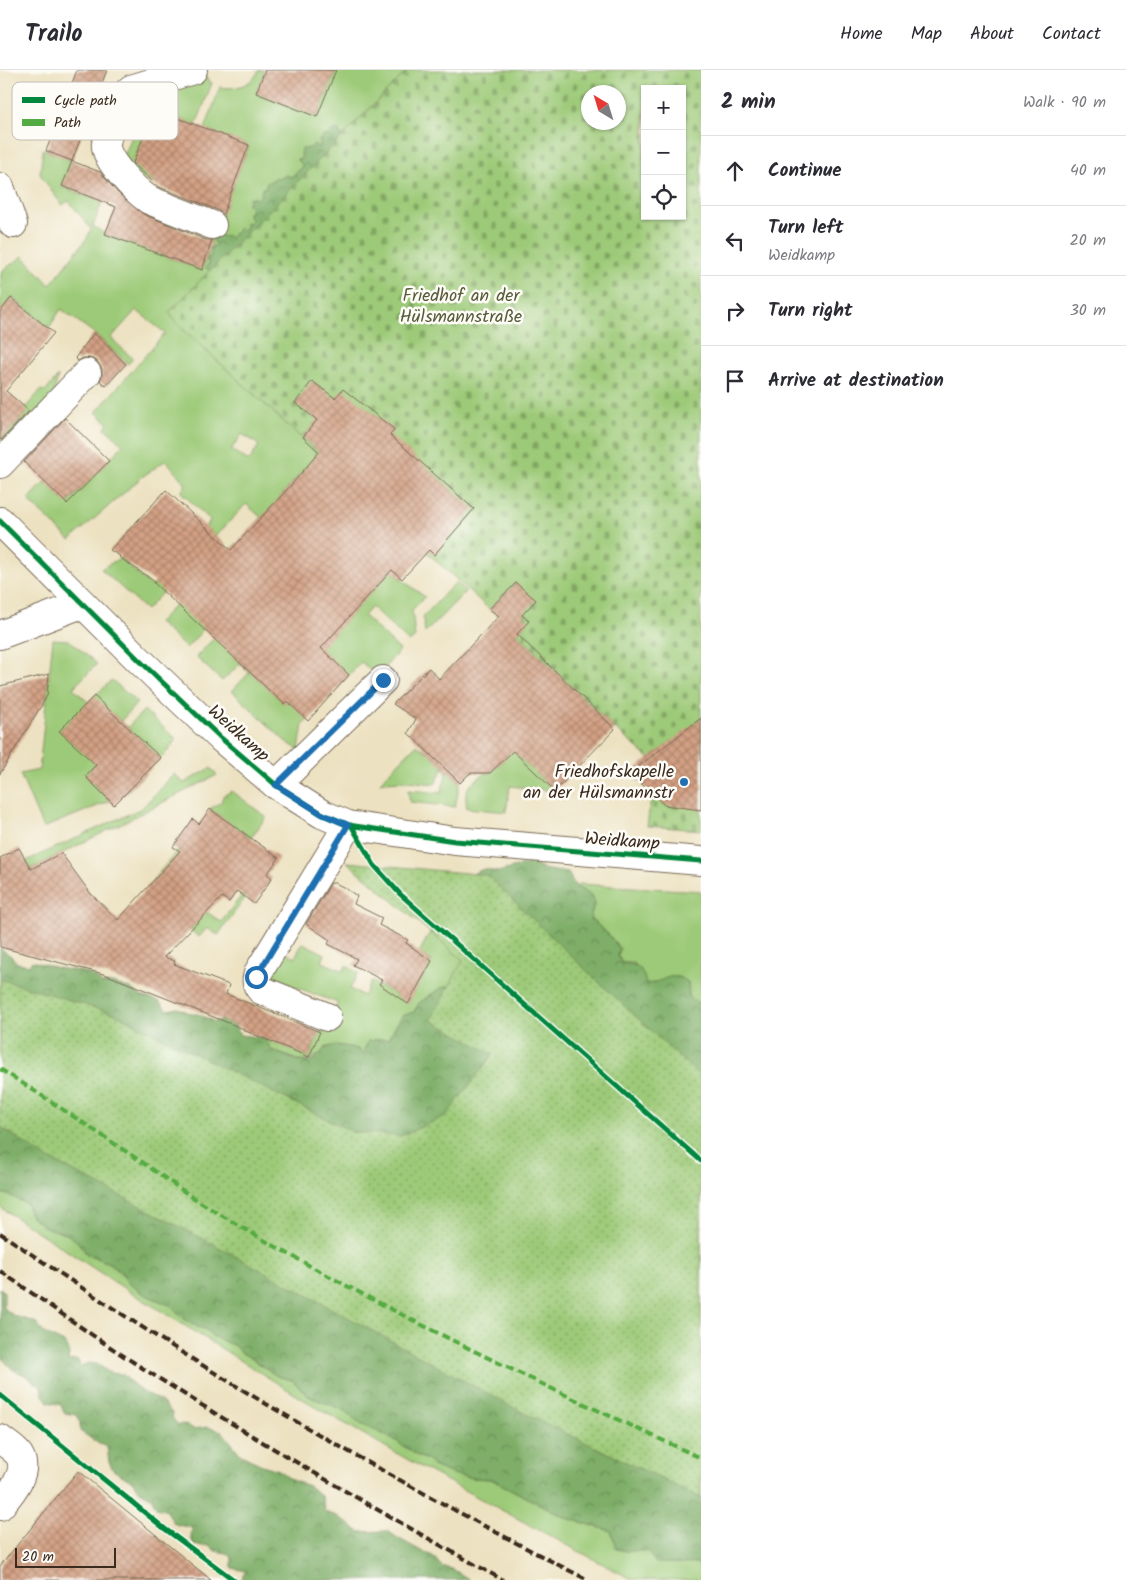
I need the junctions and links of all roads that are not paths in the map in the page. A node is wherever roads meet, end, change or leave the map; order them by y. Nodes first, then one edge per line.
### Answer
1 (193, 70) edge
2 (154, 82) edge
3 (107, 140) edge
4 (0, 187) edge
5 (13, 224) dead end
6 (212, 225) dead end
7 (87, 373) dead end
8 (0, 464) edge
9 (0, 521) edge
10 (82, 604) junction
11 (0, 635) edge
12 (383, 680) dead end
13 (276, 785) junction
14 (348, 825) junction
15 (701, 862) edge
16 (327, 1017) dead end
17 (0, 1439) edge
18 (0, 1506) edge

1 - 2 street
3 - 6 street
4 - 5 street
7 - 8 street
9 - 10 street, Weidkamp
10 - 11 street
10 - 13 street, Weidkamp
12 - 13 street
13 - 14 street, Weidkamp
14 - 15 street, Weidkamp
14 - 16 street
17 - 18 street

